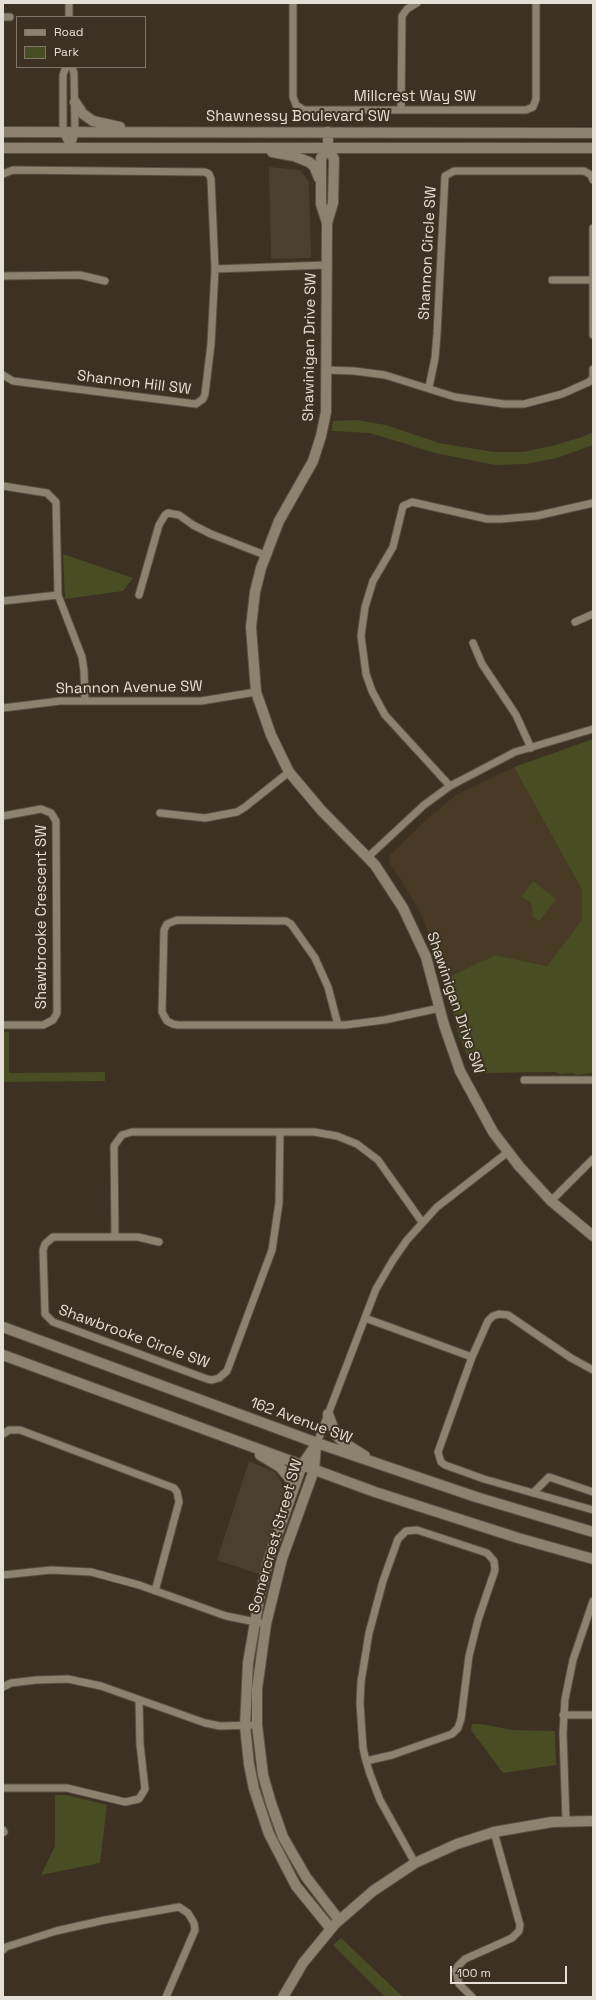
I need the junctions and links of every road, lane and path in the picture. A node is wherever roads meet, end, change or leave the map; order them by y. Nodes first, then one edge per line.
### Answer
1 (69, 3) edge
2 (293, 3) edge
3 (417, 3) edge
4 (536, 3) edge
5 (69, 16) edge
6 (66, 68) edge
7 (72, 68) edge
8 (75, 102) junction
9 (401, 110) junction
10 (3, 132) edge
11 (63, 132) junction
12 (75, 132) junction
13 (155, 132) junction
14 (328, 132) junction
15 (593, 133) edge
16 (3, 148) edge
17 (71, 148) junction
18 (253, 148) junction
19 (328, 148) junction
20 (593, 148) edge
21 (3, 174) edge
22 (593, 180) edge
23 (321, 181) junction
24 (327, 224) junction
25 (593, 228) edge
26 (327, 265) junction
27 (215, 269) junction
28 (3, 276) edge
29 (552, 280) dead end
30 (592, 280) edge
31 (105, 281) dead end
32 (593, 335) edge
33 (327, 370) junction
34 (593, 370) edge
35 (3, 375) edge
36 (429, 387) junction
37 (3, 486) edge
38 (593, 503) edge
39 (265, 555) junction
40 (58, 595) junction
41 (139, 595) dead end
42 (3, 601) edge
43 (593, 614) edge
44 (575, 622) dead end
45 (473, 644) dead end
46 (256, 692) junction
47 (85, 701) junction
48 (3, 708) edge
49 (593, 729) edge
50 (531, 748) junction
51 (289, 772) junction
52 (450, 786) junction
53 (160, 813) dead end
54 (3, 816) edge
55 (368, 857) junction
56 (440, 1008) junction
57 (3, 1025) edge
58 (338, 1025) junction
59 (524, 1080) dead end
60 (593, 1080) edge
61 (280, 1132) junction
62 (508, 1152) junction
63 (593, 1159) edge
64 (551, 1201) junction
65 (422, 1222) junction
66 (115, 1236) junction
67 (593, 1236) edge
68 (159, 1242) dead end
69 (365, 1318) junction
70 (3, 1327) edge
71 (3, 1355) edge
72 (472, 1357) junction
73 (593, 1370) edge
74 (328, 1414) junction
75 (3, 1434) edge
76 (238, 1442) junction
77 (317, 1444) junction
78 (302, 1465) junction
79 (381, 1465) junction
80 (314, 1470) junction
81 (295, 1485) junction
82 (593, 1492) edge
83 (533, 1493) junction
84 (593, 1510) edge
85 (593, 1532) edge
86 (593, 1559) edge
87 (3, 1575) edge
88 (155, 1591) junction
89 (593, 1601) edge
90 (254, 1622) junction
91 (266, 1624) junction
92 (3, 1687) edge
93 (139, 1700) junction
94 (564, 1715) junction
95 (593, 1716) edge
96 (257, 1725) junction
97 (245, 1726) junction
98 (366, 1761) junction
99 (3, 1788) edge
100 (566, 1821) junction
101 (593, 1821) edge
102 (494, 1832) junction
103 (415, 1863) junction
104 (340, 1920) junction
105 (331, 1929) junction
106 (3, 1950) edge
107 (286, 1996) edge
108 (166, 1997) edge
109 (472, 1997) edge

1 - 5 street
2 - 9 street, Millcrest Way SW
3 - 9 street
4 - 9 street, Millcrest Way SW
6 - 11 street
7 - 8 street
8 - 12 street
8 - 13 main road
10 - 11 main road, Shawnessy Boulevard SW
11 - 12 main road, Shawnessy Boulevard SW
11 - 17 street
12 - 13 main road, Shawnessy Boulevard SW
12 - 17 street
13 - 14 main road, Shawnessy Boulevard SW
14 - 15 main road, Shawnessy Boulevard SW
14 - 19 main road, Shawinigan Drive SW
16 - 17 main road, Shawnessy Boulevard SW
17 - 18 main road, Shawnessy Boulevard SW
18 - 19 main road, Shawnessy Boulevard SW
18 - 23 main road
19 - 20 main road, Shawnessy Boulevard SW
19 - 23 main road, Shawinigan Drive SW
19 - 24 main road, Shawinigan Drive SW
21 - 27 street, Shannon Hill SW
22 - 36 street, Shannon Circle SW
23 - 24 main road, Shawinigan Drive SW
24 - 26 main road, Shawinigan Drive SW
25 - 30 street
26 - 27 street
26 - 33 main road, Shawinigan Drive SW
27 - 35 street, Shannon Hill SW
28 - 31 street
29 - 30 street
30 - 32 street
33 - 36 street
33 - 39 main road, Shawinigan Drive SW
34 - 36 street
37 - 40 street
38 - 52 street
39 - 41 street
39 - 46 main road, Shawinigan Drive SW
40 - 42 street
40 - 47 street
43 - 44 street
45 - 50 street
46 - 47 street, Shannon Avenue SW
46 - 51 main road, Shawinigan Drive SW
47 - 48 street, Shannon Avenue SW
49 - 50 street
50 - 52 street
51 - 53 street
51 - 55 main road, Shawinigan Drive SW
52 - 55 street
54 - 57 street, Shawbrooke Crescent SW
55 - 56 main road, Shawinigan Drive SW
56 - 58 street
56 - 62 main road, Shawinigan Drive SW
58 - 58 street
59 - 60 street
61 - 65 street
61 - 66 street
61 - 66 street, Shawbrooke Circle SW
62 - 64 main road, Shawinigan Drive SW
62 - 65 street
63 - 64 street
64 - 67 main road, Shawinigan Drive SW
65 - 69 street
66 - 68 street
69 - 72 street
69 - 74 street
70 - 77 main road, 162 Avenue SW
71 - 76 main road
72 - 73 street
72 - 83 street
74 - 77 street
74 - 79 main road
75 - 88 street
76 - 78 main road
76 - 81 main road
77 - 78 main road, Somercrest Street SW
77 - 79 main road, 162 Avenue SW
77 - 80 main road, Somercrest Street SW
78 - 80 main road
78 - 81 main road, Somercrest Street SW
79 - 85 main road, 162 Avenue SW
80 - 86 main road
80 - 91 main road, Somercrest Street SW
81 - 90 main road, Somercrest Street SW
82 - 83 street
83 - 84 street
87 - 88 street
88 - 90 street
89 - 94 street
90 - 91 street
90 - 97 main road, Somercrest Street SW
91 - 96 main road, Somercrest Street SW
92 - 93 street
93 - 97 street
93 - 99 street
94 - 95 street
94 - 100 street
96 - 97 street
96 - 104 main road, Somercrest Street SW
97 - 105 main road, Somercrest Street SW
98 - 98 street
98 - 103 street
100 - 101 main road
100 - 102 main road
102 - 103 main road
102 - 109 street
103 - 104 main road
104 - 105 main road
105 - 107 main road
106 - 108 street

